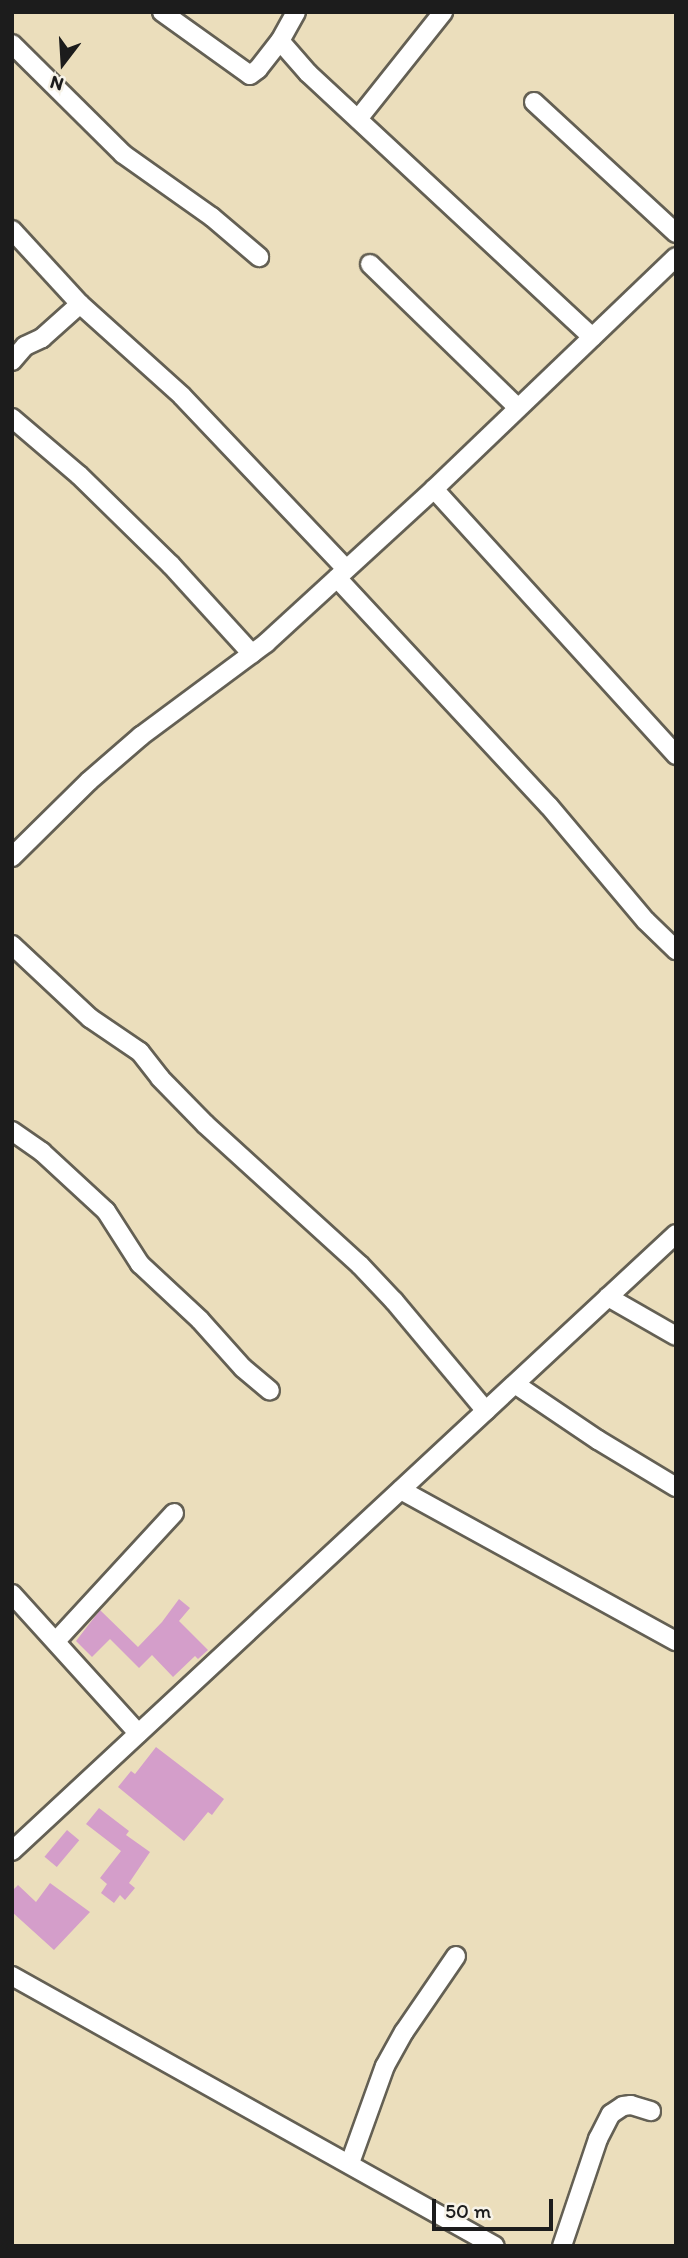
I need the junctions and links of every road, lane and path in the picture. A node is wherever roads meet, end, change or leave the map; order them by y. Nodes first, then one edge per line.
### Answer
1 (162, 12) edge
2 (296, 12) edge
3 (443, 12) edge
4 (280, 41) junction
5 (12, 44) edge
6 (534, 102) dead end
7 (358, 119) junction
8 (12, 230) edge
9 (676, 233) edge
10 (259, 257) dead end
11 (676, 257) edge
12 (370, 264) dead end
13 (80, 303) junction
14 (592, 337) junction
15 (12, 361) edge
16 (518, 408) junction
17 (12, 418) edge
18 (434, 489) junction
19 (341, 573) junction
20 (252, 654) junction
21 (676, 755) edge
22 (12, 857) edge
23 (12, 946) edge
24 (676, 950) edge
25 (12, 1131) edge
26 (676, 1234) edge
27 (608, 1297) junction
28 (676, 1336) edge
29 (515, 1384) junction
30 (270, 1391) dead end
31 (486, 1410) junction
32 (676, 1486) edge
33 (401, 1490) junction
34 (174, 1513) dead end
35 (12, 1594) edge
36 (56, 1641) junction
37 (676, 1641) edge
38 (138, 1733) junction
39 (12, 1851) edge
40 (456, 1956) dead end
41 (12, 1976) edge
42 (650, 2111) dead end
43 (350, 2163) junction
44 (495, 2246) edge
45 (562, 2246) edge

1 - 4 street
2 - 4 street
3 - 7 street
4 - 7 street
5 - 10 street
6 - 9 street
7 - 14 street
8 - 13 street
11 - 14 street
12 - 16 street
13 - 15 street
13 - 19 street
14 - 16 street
16 - 18 street
17 - 20 street
18 - 19 street
18 - 21 street
19 - 20 street
19 - 24 street
20 - 22 street
23 - 31 street
25 - 30 street
26 - 27 street
27 - 28 street
27 - 29 street
29 - 31 street
29 - 32 street
31 - 33 street
33 - 37 street
33 - 38 street
34 - 36 street
35 - 36 street
36 - 38 street
38 - 39 street
40 - 43 street
41 - 43 street
42 - 45 street
43 - 44 street

